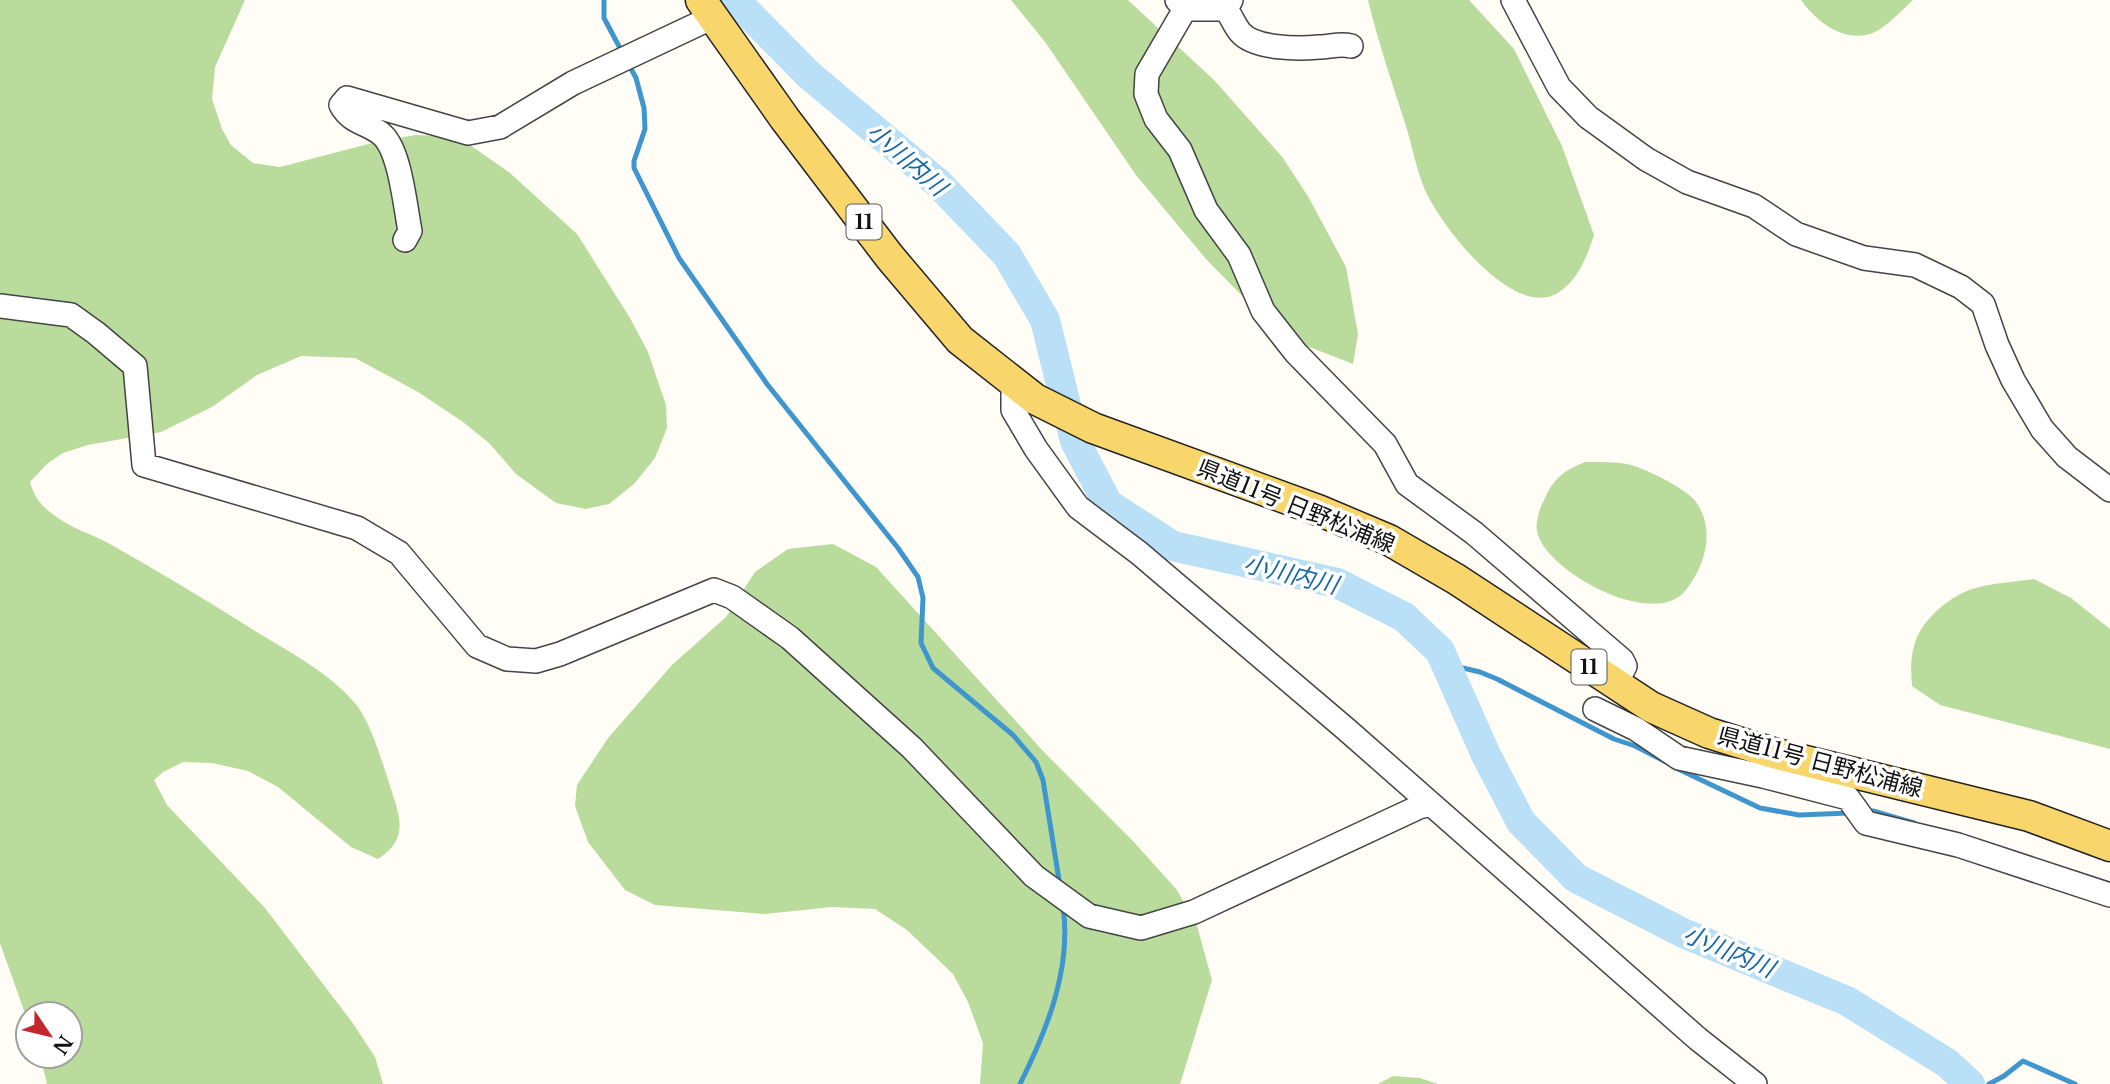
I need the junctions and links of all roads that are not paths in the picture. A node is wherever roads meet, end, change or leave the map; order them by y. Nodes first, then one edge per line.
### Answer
1 (1513, 0) edge
2 (1229, 4) edge
3 (1181, 5) edge
4 (707, 9) edge
5 (1351, 46) dead end
6 (405, 240) dead end
7 (0, 306) edge
8 (1013, 383) junction
9 (2110, 490) edge
10 (1616, 684) junction
11 (1595, 709) dead end
12 (1768, 764) junction
13 (1431, 804) junction
14 (2110, 846) edge
15 (2110, 895) edge
16 (1755, 1084) edge

1 - 9 street
2 - 3 street
2 - 5 street
3 - 10 street
4 - 6 street
4 - 8 main road, 県道11号 日野松浦線 / 11
7 - 13 street
8 - 10 main road, 県道11号 日野松浦線 / 11
8 - 13 street
10 - 12 main road, 県道11号 日野松浦線 / 11
11 - 12 street
12 - 14 main road, 県道11号 日野松浦線 / 11
12 - 15 street
13 - 16 street

